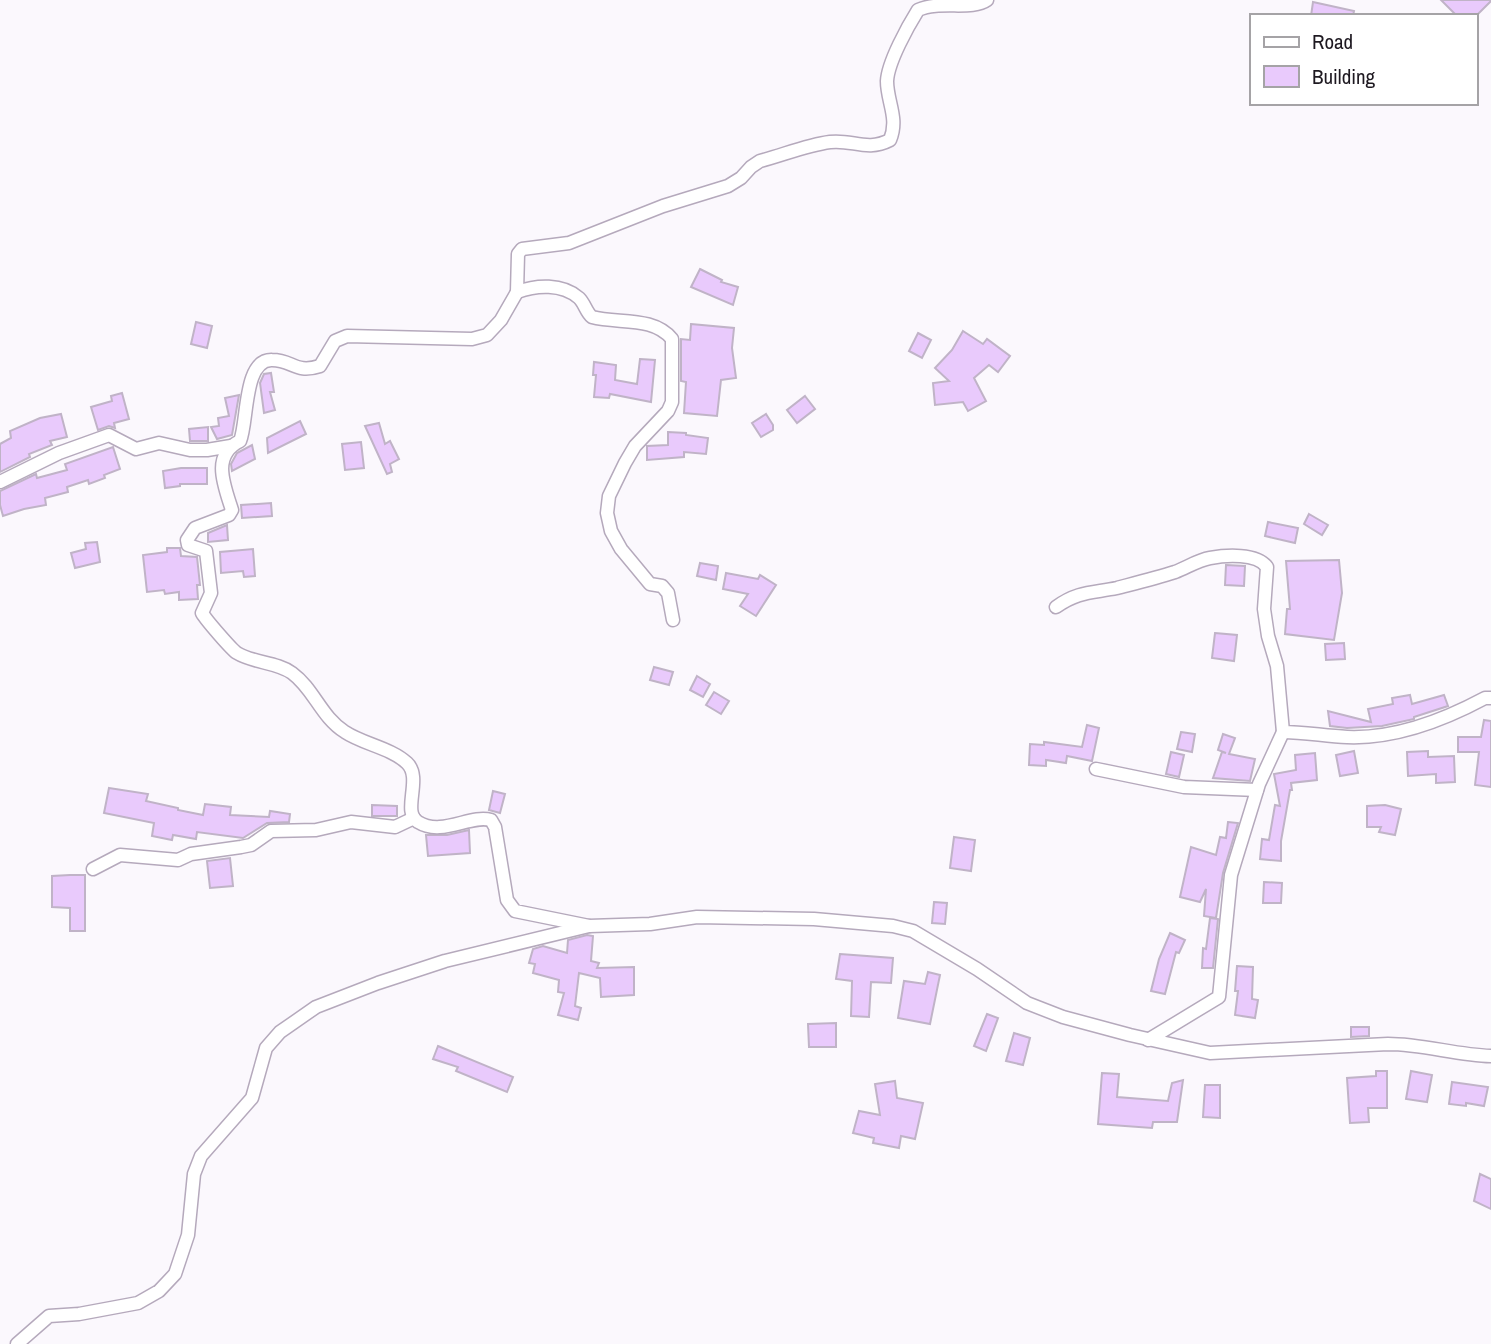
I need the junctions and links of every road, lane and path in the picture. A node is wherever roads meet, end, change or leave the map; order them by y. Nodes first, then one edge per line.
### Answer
1 (987, 0) edge
2 (517, 292) junction
3 (231, 446) junction
4 (0, 482) edge
5 (1056, 607) dead end
6 (673, 620) dead end
7 (1491, 698) edge
8 (1283, 732) junction
9 (1096, 769) dead end
10 (1257, 790) junction
11 (414, 818) junction
12 (93, 869) dead end
13 (589, 926) junction
14 (1148, 1040) junction
15 (1491, 1056) edge
16 (17, 1344) edge

1 - 2 street
2 - 3 street
2 - 6 street
3 - 4 street
3 - 11 street
5 - 8 street
7 - 8 street
8 - 10 street
9 - 10 street
10 - 14 street
11 - 12 street
11 - 13 street
13 - 14 street
13 - 16 street
14 - 15 street

